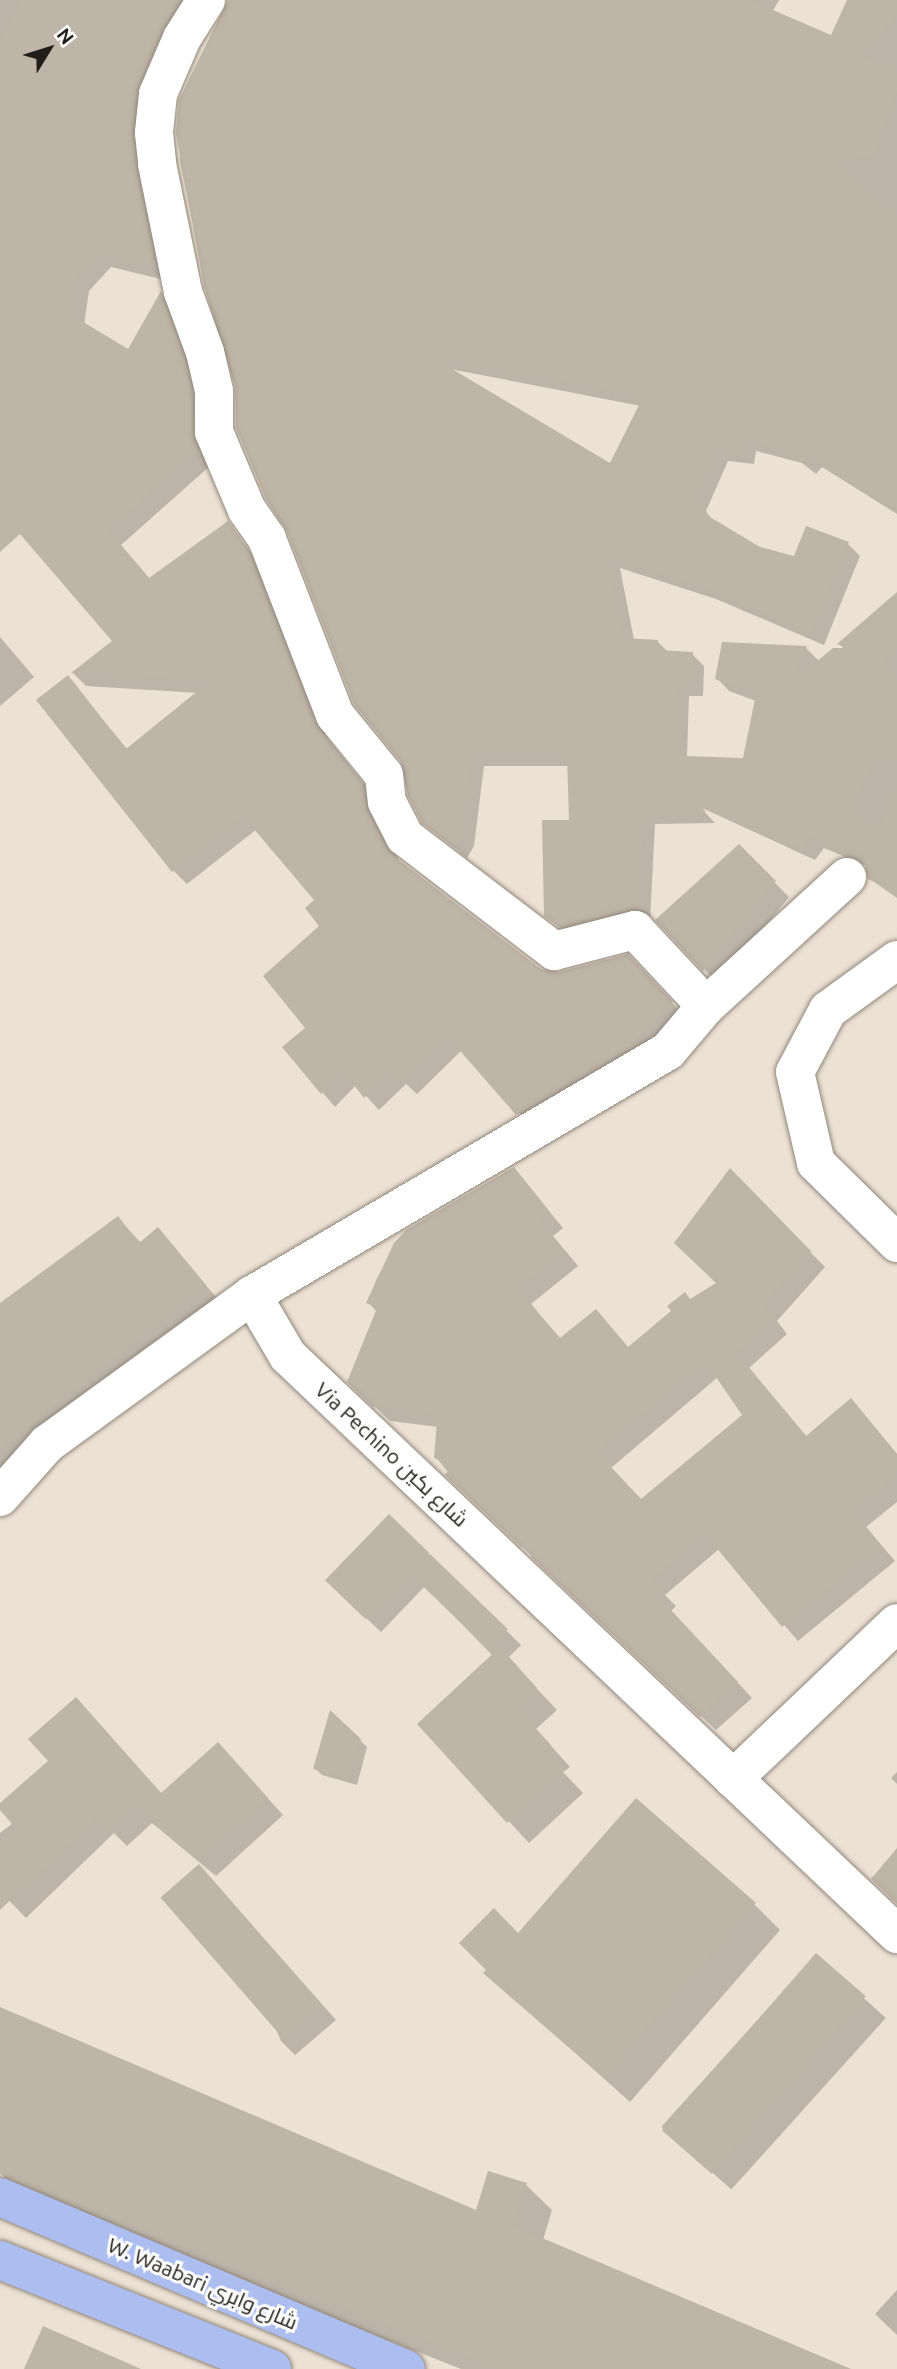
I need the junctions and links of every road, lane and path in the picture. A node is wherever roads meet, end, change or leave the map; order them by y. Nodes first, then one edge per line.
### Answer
1 (206, 0) edge
2 (847, 877) dead end
3 (897, 960) edge
4 (706, 1006) junction
5 (897, 1243) edge
6 (252, 1295) junction
7 (0, 1497) edge
8 (897, 1623) edge
9 (733, 1779) junction
10 (897, 1934) edge
11 (0, 2197) edge
12 (0, 2260) edge
13 (272, 2369) edge
14 (406, 2369) edge

1 - 4 street
2 - 4 street
3 - 5 street
4 - 6 street
6 - 7 street
6 - 9 street, Via Pechino شارع بكين
8 - 9 street
9 - 10 street, Via Pechino شارع بكين
11 - 14 main road, W. Waabari شارع وابري
12 - 13 main road

